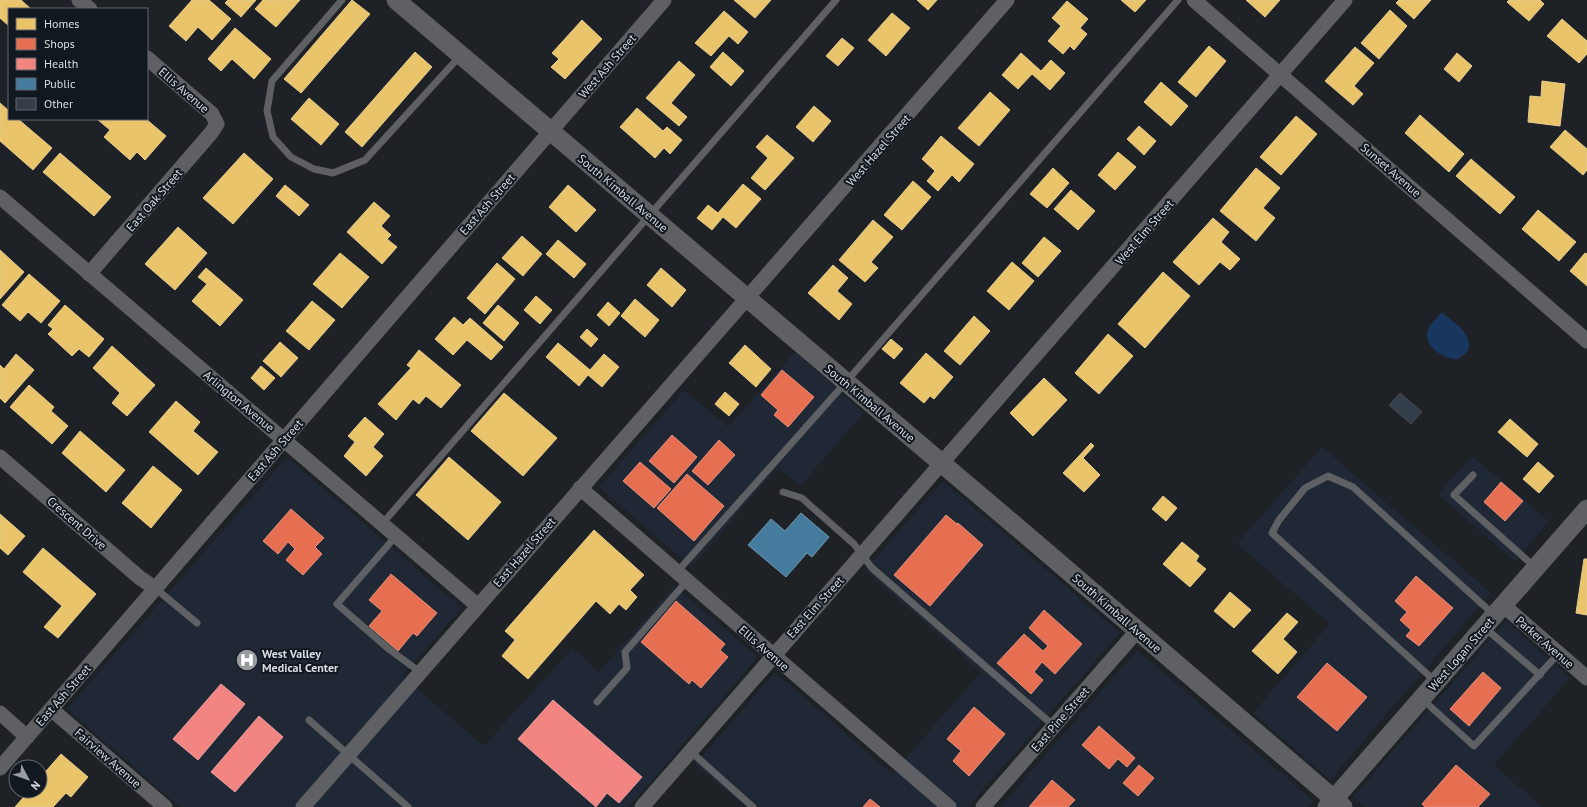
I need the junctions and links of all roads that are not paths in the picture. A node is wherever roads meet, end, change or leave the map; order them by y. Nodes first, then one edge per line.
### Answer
1 (79, 0) edge
2 (342, 0) edge
3 (396, 0) edge
4 (664, 0) edge
5 (836, 0) edge
6 (1007, 0) edge
7 (1178, 0) edge
8 (1194, 0) edge
9 (1345, 0) edge
10 (89, 8) edge
11 (460, 56) junction
12 (148, 59) edge
13 (1280, 74) junction
14 (217, 124) joint
15 (550, 131) junction
16 (0, 197) edge
17 (648, 214) junction
18 (89, 274) junction
19 (747, 298) junction
20 (1587, 341) edge
21 (846, 382) junction
22 (284, 440) junction
23 (0, 457) edge
24 (942, 464) junction
25 (1473, 475) dead end
26 (580, 488) junction
27 (784, 492) dead end
28 (1587, 509) edge
29 (382, 524) junction
30 (396, 536) junction
31 (862, 555) junction
32 (1536, 568) junction
33 (682, 576) junction
34 (155, 588) junction
35 (478, 606) junction
36 (1494, 616) junction
37 (197, 623) dead end
38 (1137, 631) junction
39 (1559, 654) junction
40 (773, 655) junction
41 (420, 672) junction
42 (1540, 674) junction
43 (1587, 678) edge
44 (1436, 682) junction
45 (1422, 699) junction
46 (597, 702) dead end
47 (51, 709) junction
48 (0, 713) edge
49 (309, 720) dead end
50 (1054, 726) junction
51 (27, 737) junction
52 (690, 752) junction
53 (348, 755) junction
54 (0, 768) edge
55 (1335, 804) edge
56 (165, 807) edge
57 (303, 807) edge
58 (408, 807) edge
59 (642, 807) edge
60 (754, 807) edge
61 (949, 807) edge
62 (983, 807) edge

1 - 10 street
2 - 11 lane
3 - 11 street, South Kimball Avenue
4 - 15 street, West Ash Street
5 - 17 lane
6 - 19 street, West Hazel Street
7 - 21 lane
8 - 13 street, Sunset Avenue
9 - 13 street, West Elm Street
11 - 15 street, South Kimball Avenue
12 - 14 street, Ellis Avenue
13 - 20 street, Sunset Avenue
13 - 24 street, West Elm Street
14 - 18 street, East Oak Street
15 - 17 street, South Kimball Avenue
15 - 22 street, East Ash Street
16 - 18 street, Arlington Avenue
17 - 19 street, South Kimball Avenue
17 - 29 lane
18 - 22 street, Arlington Avenue
19 - 21 street, South Kimball Avenue
19 - 26 street, East Hazel Street
21 - 24 street, South Kimball Avenue
21 - 33 lane
22 - 29 street, Arlington Avenue
22 - 34 street, East Ash Street
23 - 34 street, Crescent Drive
24 - 31 street, East Elm Street
24 - 38 street, South Kimball Avenue
25 - 32 lane
26 - 33 street, Ellis Avenue
26 - 35 street, East Hazel Street
27 - 31 lane
28 - 32 street, West Logan Street
29 - 30 street, Arlington Avenue
30 - 35 street, Arlington Avenue
30 - 41 lane
31 - 40 street, East Elm Street
31 - 50 lane
32 - 36 street, West Logan Street
33 - 40 street, Ellis Avenue
33 - 46 lane
34 - 37 lane
34 - 47 street, East Ash Street
35 - 41 street, East Hazel Street
36 - 39 street, Parker Avenue
36 - 42 lane
36 - 44 street, West Logan Street
36 - 44 lane
38 - 50 street, East Pine Street
38 - 55 street, South Kimball Avenue
39 - 42 lane
39 - 43 street, Parker Avenue
40 - 52 street, East Elm Street
40 - 61 street, Ellis Avenue
41 - 53 street, East Hazel Street
42 - 45 lane
44 - 45 street, West Logan Street
45 - 55 street, West Logan Street
47 - 51 street, East Ash Street
47 - 56 street, Fairview Avenue
48 - 51 street
49 - 53 lane
50 - 62 street, East Pine Street
51 - 54 street, East Ash Street
52 - 59 street, East Elm Street
52 - 60 lane
53 - 57 street, East Hazel Street
53 - 58 lane

